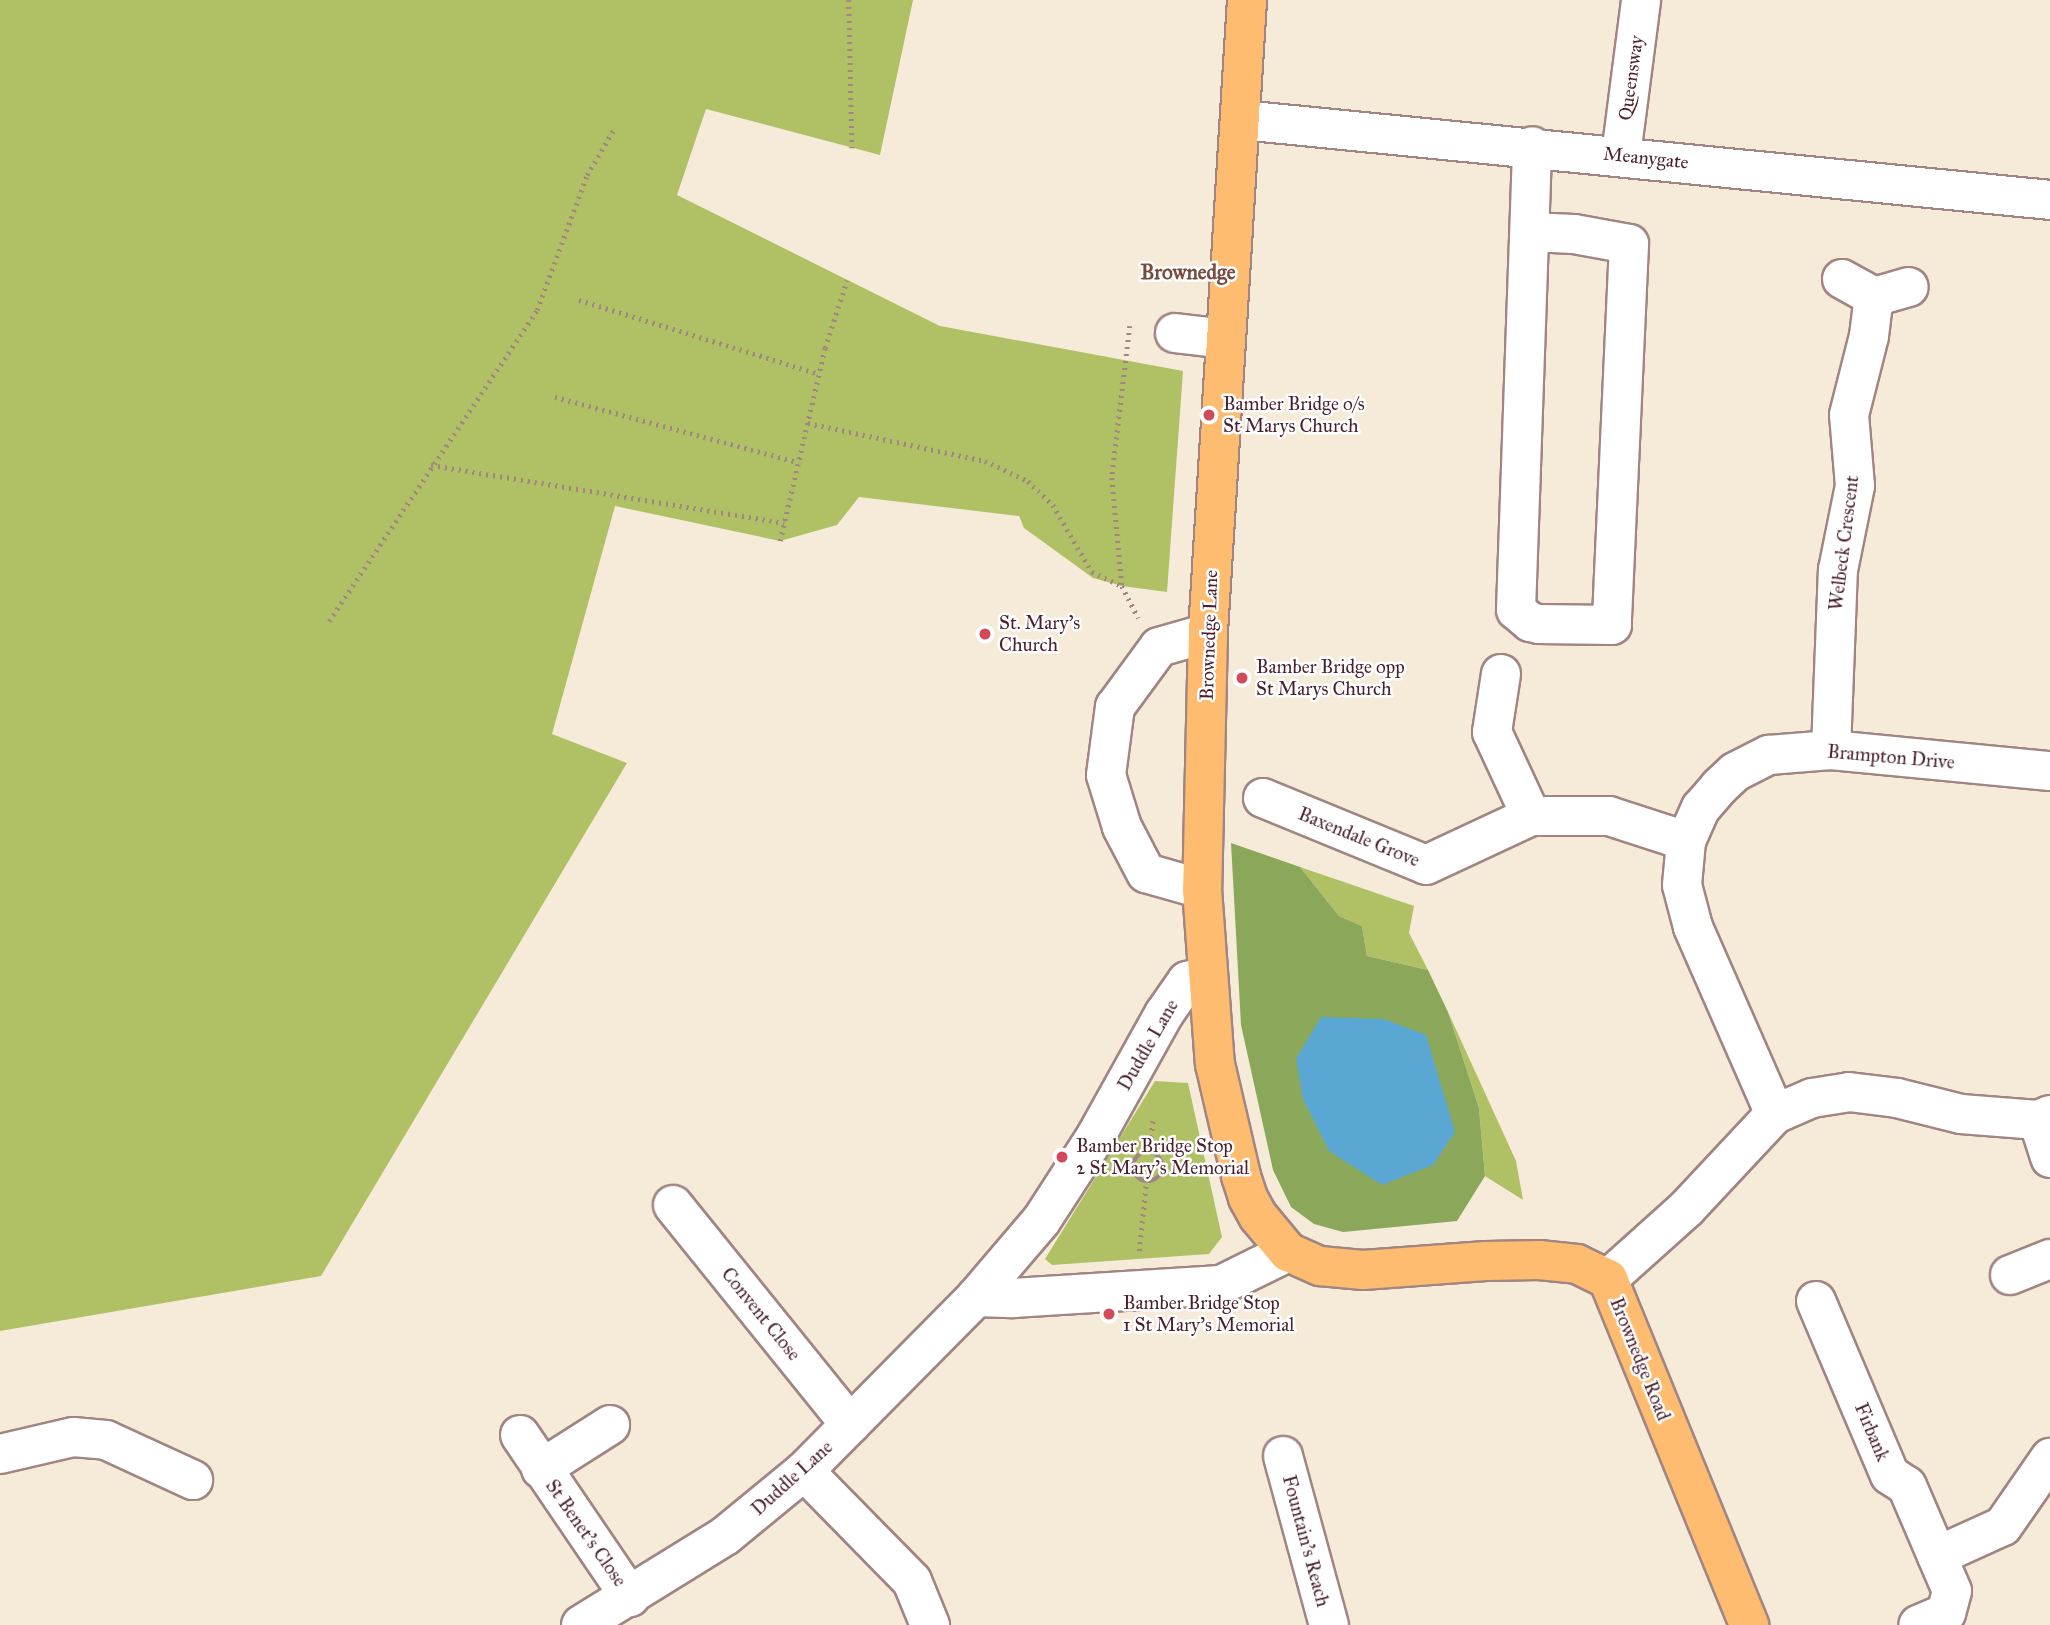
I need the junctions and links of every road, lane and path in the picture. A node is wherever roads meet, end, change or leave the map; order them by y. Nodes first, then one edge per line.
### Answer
1 (849, 0) edge
2 (1247, 0) edge
3 (1641, 0) edge
4 (1242, 120) junction
5 (614, 129) dead end
6 (1532, 146) junction
7 (852, 148) dead end
8 (1621, 155) junction
9 (2050, 200) edge
10 (1530, 232) junction
11 (847, 280) dead end
12 (1875, 288) dead end
13 (579, 300) dead end
14 (1130, 326) dead end
15 (1175, 333) dead end
16 (1226, 339) junction
17 (819, 374) junction
18 (555, 397) dead end
19 (808, 423) junction
20 (798, 462) junction
21 (431, 464) junction
22 (784, 523) junction
23 (780, 541) dead end
24 (1122, 586) junction
25 (329, 621) dead end
26 (1208, 633) junction
27 (1159, 647) junction
28 (1500, 674) dead end
29 (1831, 750) junction
30 (2050, 771) edge
31 (1263, 798) dead end
32 (1531, 816) junction
33 (1686, 841) junction
34 (1202, 889) junction
35 (1207, 976) junction
36 (1775, 1114) junction
37 (2044, 1117) edge
38 (2050, 1158) edge
39 (1146, 1183) junction
40 (673, 1205) dead end
41 (1289, 1252) junction
42 (2050, 1259) edge
43 (2010, 1275) dead end
44 (1608, 1279) junction
45 (1135, 1290) junction
46 (976, 1297) junction
47 (1816, 1301) dead end
48 (850, 1424) junction
49 (610, 1425) dead end
50 (520, 1435) dead end
51 (0, 1454) edge
52 (1283, 1456) dead end
53 (2050, 1458) edge
54 (541, 1469) junction
55 (804, 1471) junction
56 (193, 1479) dead end
57 (1937, 1556) junction
58 (631, 1597) junction
59 (581, 1625) edge
60 (930, 1625) edge
61 (1329, 1625) edge
62 (1749, 1625) edge
63 (1918, 1625) edge

1 - 7 path
2 - 4 main road, Brownedge Lane
3 - 8 street, Queensway
4 - 6 street, Meanygate
4 - 16 main road, Brownedge Lane
5 - 21 path
6 - 8 street, Meanygate
6 - 10 street
8 - 9 street, Meanygate
10 - 10 street
11 - 17 path
12 - 29 street, Welbeck Crescent
13 - 17 path
14 - 24 path
15 - 16 street
16 - 26 main road, Brownedge Lane
17 - 19 path
18 - 20 path
19 - 20 path
19 - 24 path
20 - 22 path
21 - 22 path
21 - 25 path
22 - 23 path
24 - 27 path
26 - 27 street
26 - 34 main road, Brownedge Lane
27 - 34 street
28 - 32 street
29 - 30 street, Brampton Drive
29 - 33 street, Brampton Drive
31 - 32 street, Baxendale Grove
32 - 33 street, Baxendale Grove
33 - 36 street, Brampton Drive
34 - 35 main road, Brownedge Lane
35 - 41 main road, Brownedge Lane
35 - 46 street, Duddle Lane
36 - 37 street
36 - 44 street
37 - 38 street
39 - 39 path
39 - 45 path
40 - 48 street, Convent Close
41 - 44 main road, Brownedge Road
41 - 45 street
42 - 43 street
44 - 62 main road, Brownedge Road
45 - 46 street
46 - 48 street, Duddle Lane
47 - 57 street, Firbank
48 - 55 street, Duddle Lane
49 - 54 street, St Benet's Close
50 - 54 street, St Benet's Close
51 - 56 street
52 - 61 street, Fountain's Reach
53 - 57 street
54 - 58 street, St Benet's Close
55 - 58 street, Duddle Lane
55 - 60 street
57 - 63 street, Firbank
58 - 59 street, Duddle Lane

